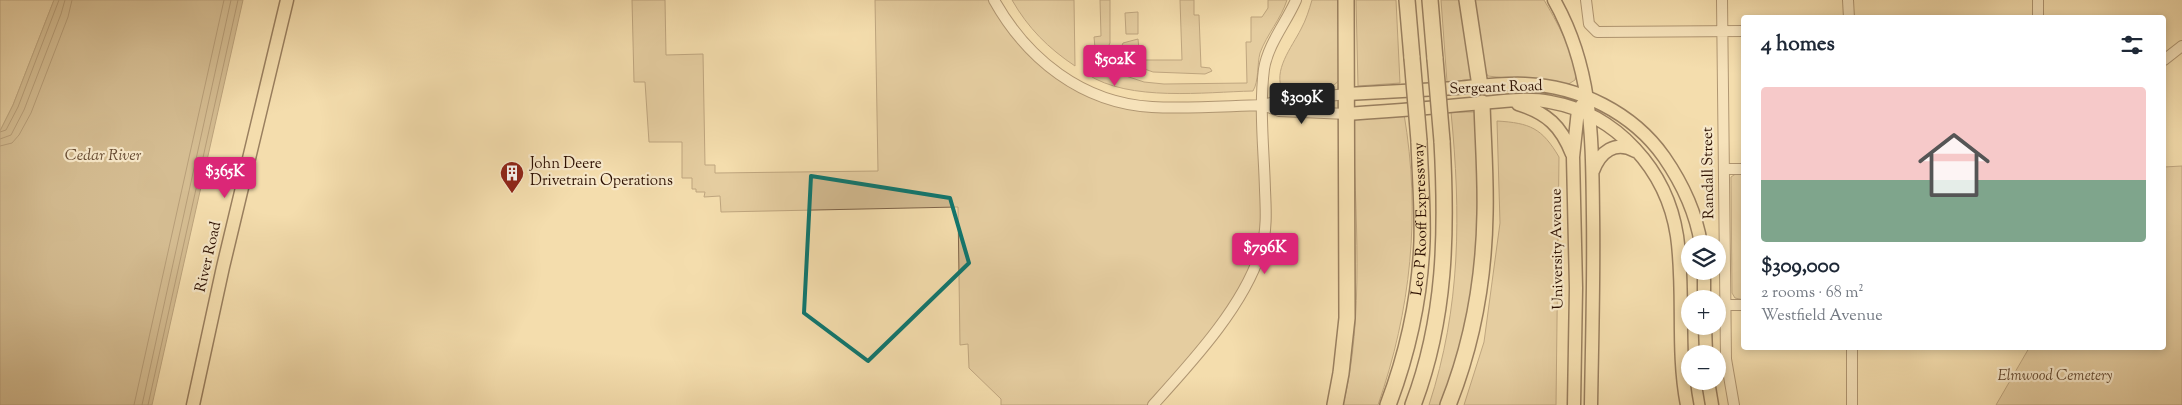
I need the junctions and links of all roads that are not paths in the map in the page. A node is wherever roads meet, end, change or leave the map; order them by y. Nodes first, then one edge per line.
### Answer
1 (287, 0) edge
2 (994, 0) edge
3 (1296, 0) edge
4 (1346, 0) edge
5 (1407, 0) edge
6 (1430, 0) edge
7 (1467, 0) edge
8 (1554, 0) edge
9 (1586, 0) edge
10 (1722, 0) edge
11 (1848, 0) edge
12 (2038, 0) edge
13 (1849, 15) edge
14 (2038, 15) edge
15 (1722, 31) junction
16 (1741, 31) edge
17 (2182, 46) edge
18 (2166, 58) edge
19 (1480, 86) junction
20 (1347, 94) junction
21 (1588, 97) junction
22 (1511, 101) junction
23 (1482, 103) junction
24 (1263, 105) junction
25 (1578, 110) junction
26 (1347, 114) junction
27 (1590, 116) junction
28 (1642, 155) junction
29 (1573, 157) junction
30 (1741, 168) edge
31 (1724, 169) junction
32 (1592, 173) junction
33 (1700, 235) edge
34 (1726, 290) edge
35 (1726, 305) edge
36 (1741, 305) edge
37 (1726, 335) edge
38 (1852, 350) edge
39 (1710, 390) edge
40 (193, 405) edge
41 (1153, 405) edge
42 (1335, 405) edge
43 (1388, 405) edge
44 (1413, 405) edge
45 (1448, 405) edge
46 (1574, 405) edge
47 (1591, 405) edge
48 (1687, 405) edge
49 (1712, 405) edge
50 (1734, 405) edge
51 (1852, 405) edge

1 - 40 main road, River Road
2 - 24 street
3 - 24 street
4 - 20 highway
5 - 43 highway, Leo P Rooff Expressway, bridge
6 - 44 highway, Leo P Rooff Expressway, bridge
7 - 19 highway
8 - 21 main road
9 - 15 street
10 - 15 street, Randall Street
11 - 13 street
12 - 14 street
15 - 16 street
15 - 31 street, Randall Street
17 - 18 street
19 - 20 main road, Sergeant Road
19 - 21 main road, Sergeant Road
19 - 23 main road
20 - 24 street
20 - 26 highway
21 - 25 main road
21 - 27 main road
21 - 33 main road, Sergeant Road
22 - 23 main road, Sergeant Road
22 - 25 main road, Sergeant Road
22 - 29 main road
23 - 26 main road, Sergeant Road
23 - 45 highway
24 - 26 street
24 - 41 street
25 - 27 main road, Sergeant Road
25 - 29 main road, University Avenue
26 - 42 highway
27 - 28 main road, Sergeant Road
27 - 32 main road
28 - 32 main road
28 - 48 main road, Sergeant Road
29 - 46 main road, University Avenue
30 - 31 street
31 - 34 street, Randall Street
32 - 47 main road
35 - 36 street
37 - 50 street, Randall Street
38 - 51 street
39 - 49 main road

